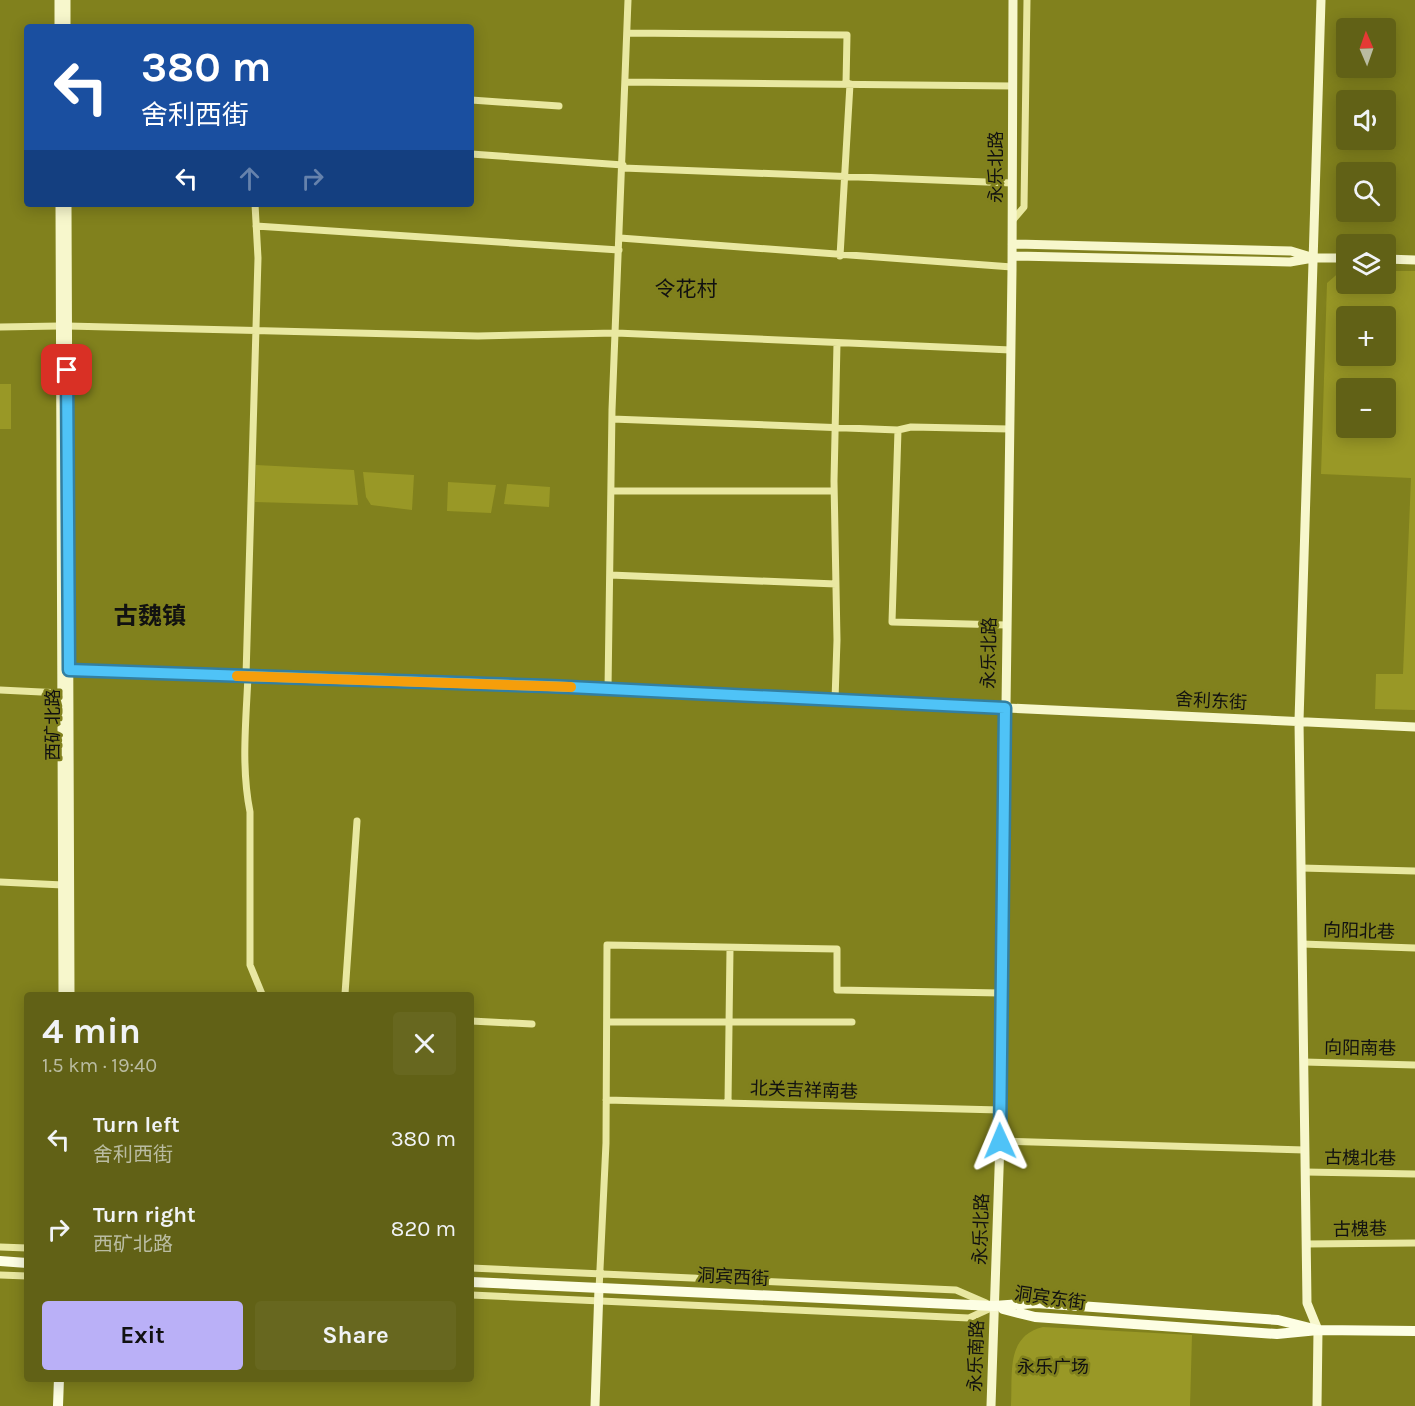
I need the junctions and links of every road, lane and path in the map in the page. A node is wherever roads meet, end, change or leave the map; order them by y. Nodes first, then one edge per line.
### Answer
1 (59, 0) edge
2 (66, 0) edge
3 (628, 0) edge
4 (1013, 0) edge
5 (1027, 0) edge
6 (1321, 0) edge
7 (59, 24) edge
8 (66, 24) edge
9 (627, 33) junction
10 (626, 82) junction
11 (848, 84) junction
12 (1013, 86) junction
13 (474, 100) edge
14 (559, 106) dead end
15 (474, 154) edge
16 (623, 166) junction
17 (844, 177) junction
18 (1012, 183) junction
19 (60, 207) edge
20 (67, 207) edge
21 (255, 207) edge
22 (1012, 221) junction
23 (256, 226) junction
24 (620, 238) junction
25 (1012, 244) junction
26 (619, 250) junction
27 (1012, 255) junction
28 (840, 256) junction
29 (1313, 258) junction
30 (1336, 258) edge
31 (1396, 259) edge
32 (1415, 260) edge
33 (1012, 267) junction
34 (64, 326) junction
35 (0, 327) edge
36 (256, 330) junction
37 (616, 333) junction
38 (837, 343) junction
39 (1011, 350) junction
40 (612, 419) junction
41 (835, 428) junction
42 (1010, 429) junction
43 (898, 430) junction
44 (611, 491) junction
45 (834, 491) junction
46 (610, 575) junction
47 (836, 584) junction
48 (1006, 625) junction
49 (69, 670) junction
50 (247, 676) junction
51 (608, 689) junction
52 (0, 690) edge
53 (62, 693) junction
54 (835, 700) junction
55 (1005, 708) junction
56 (1299, 721) junction
57 (1415, 727) edge
58 (357, 821) dead end
59 (1301, 868) junction
60 (1415, 871) edge
61 (0, 882) edge
62 (63, 885) junction
63 (1302, 944) junction
64 (1415, 948) edge
65 (730, 949) junction
66 (63, 992) edge
67 (70, 992) edge
68 (261, 992) edge
69 (345, 992) edge
70 (1001, 993) junction
71 (474, 1021) edge
72 (608, 1022) junction
73 (729, 1022) junction
74 (852, 1022) dead end
75 (532, 1024) dead end
76 (1304, 1062) junction
77 (1415, 1065) edge
78 (606, 1100) junction
79 (728, 1103) junction
80 (1000, 1110) junction
81 (1000, 1141) junction
82 (1305, 1150) junction
83 (1305, 1172) junction
84 (1415, 1174) edge
85 (1415, 1243) edge
86 (1306, 1244) junction
87 (0, 1247) edge
88 (24, 1248) edge
89 (0, 1261) edge
90 (24, 1263) edge
91 (474, 1268) edge
92 (600, 1274) junction
93 (0, 1275) edge
94 (24, 1276) edge
95 (474, 1282) edge
96 (599, 1293) junction
97 (474, 1295) edge
98 (994, 1306) junction
99 (1318, 1330) junction
100 (1415, 1331) edge
101 (59, 1382) edge
102 (58, 1406) edge
103 (595, 1406) edge
104 (991, 1406) edge
105 (1317, 1406) edge

1 - 7 street
2 - 8 street
3 - 9 street
4 - 12 street, 永乐北路
5 - 22 street
6 - 29 street
9 - 10 street
9 - 11 street
10 - 11 street
10 - 16 street
11 - 12 street
11 - 17 street
12 - 18 street, 永乐北路
13 - 14 street
15 - 16 street
16 - 17 street
16 - 24 street
17 - 18 street
17 - 28 street
18 - 22 street, 永乐北路
19 - 34 street, 西矿北路
20 - 34 street, 西矿北路
21 - 23 street
22 - 25 street, 永乐北路
23 - 26 street
23 - 36 street
24 - 26 street
24 - 28 street
25 - 27 street, 永乐北路
25 - 29 street
26 - 37 street
27 - 29 street
27 - 33 street, 永乐北路
28 - 33 street
29 - 30 street
29 - 56 street
31 - 32 street
33 - 39 street, 永乐北路
34 - 35 street
34 - 36 street
34 - 49 street, 西矿北路
34 - 53 street, 西矿北路
36 - 37 street
36 - 50 street
37 - 38 street
37 - 40 street
38 - 39 street
38 - 41 street
39 - 42 street, 永乐北路
40 - 41 street
40 - 44 street
41 - 43 street
41 - 45 street
42 - 43 street
42 - 48 street, 永乐北路
43 - 48 street
44 - 45 street
44 - 46 street
45 - 47 street
46 - 47 street
46 - 51 street
47 - 54 street
48 - 55 street, 永乐北路
49 - 50 street, 舍利东街
49 - 67 street, 西矿北路
50 - 51 street, 舍利东街
50 - 68 street
51 - 54 street, 舍利东街
52 - 53 street
53 - 62 street, 西矿北路
54 - 55 street, 舍利东街
55 - 56 street, 舍利东街
55 - 70 street, 永乐北路
56 - 57 street, 舍利东街
56 - 59 street
58 - 69 street
59 - 60 street
59 - 63 street
61 - 62 street
62 - 66 street, 西矿北路
63 - 64 street, 向阳北巷
63 - 76 street
65 - 70 street
65 - 72 street
65 - 73 street
70 - 80 street, 永乐北路
71 - 75 street
72 - 73 street
72 - 78 street
73 - 74 street
73 - 79 street
76 - 77 street, 向阳南巷
76 - 82 street
78 - 79 street, 北关吉祥南巷
78 - 92 street
79 - 80 street, 北关吉祥南巷
80 - 81 street, 永乐北路
81 - 82 street
81 - 98 street, 永乐北路
82 - 83 street
83 - 84 street, 古槐北巷
83 - 86 street
85 - 86 street, 古槐巷
86 - 99 street
87 - 88 street
89 - 90 main road
91 - 92 street
92 - 96 street
92 - 98 street
93 - 94 street
95 - 96 main road, 洞宾西街
96 - 97 street
96 - 98 main road, 洞宾西街
96 - 103 street
98 - 99 main road, 洞宾东街
98 - 104 street, 永乐南路
99 - 100 main road, 洞宾东街
99 - 105 street
101 - 102 main road

